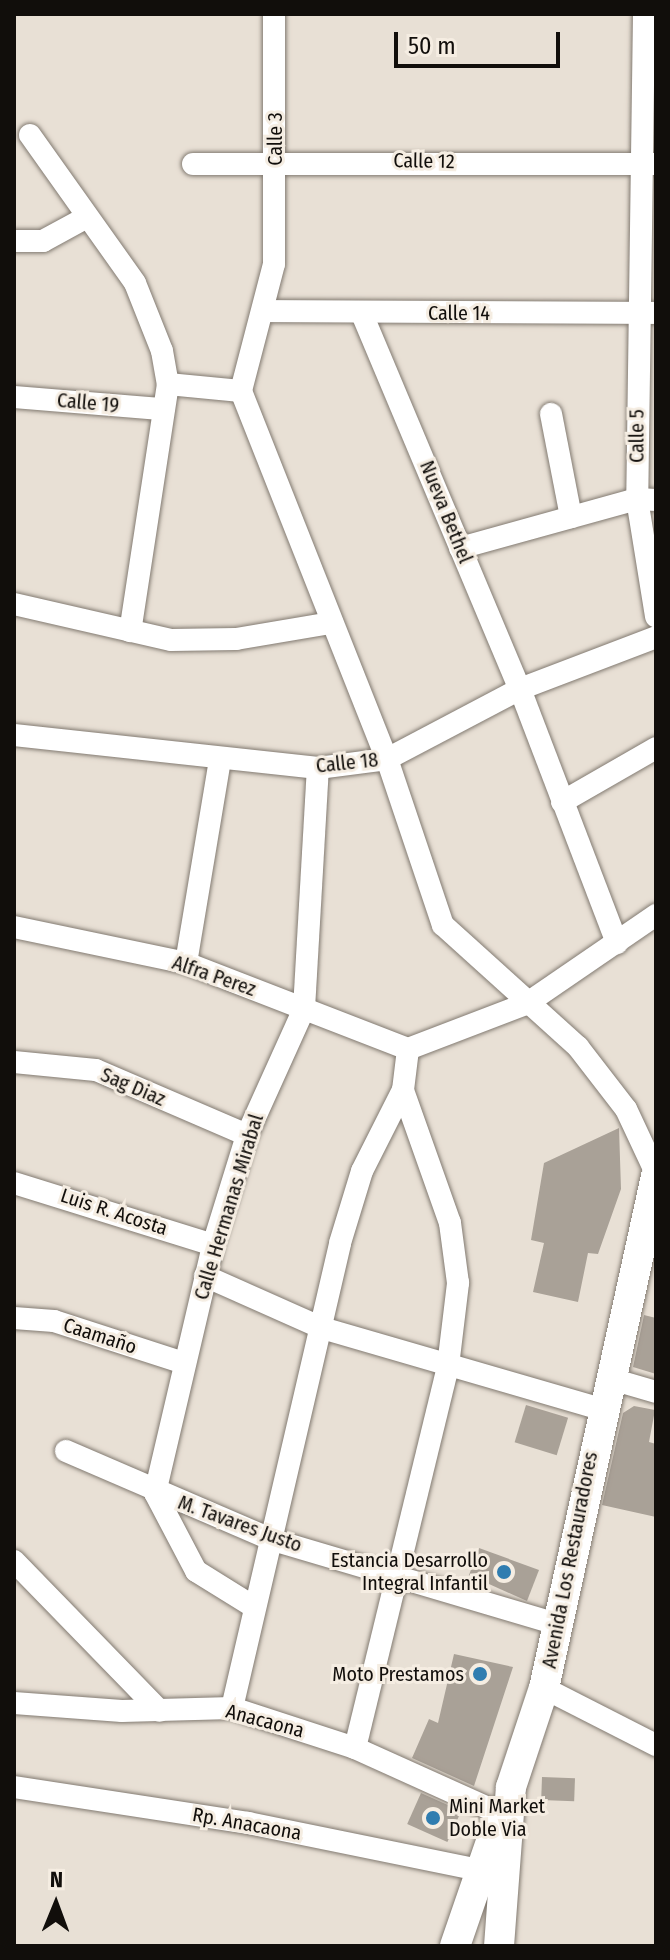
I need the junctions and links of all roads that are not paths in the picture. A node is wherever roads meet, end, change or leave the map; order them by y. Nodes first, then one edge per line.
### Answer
1 (274, 14) edge
2 (644, 14) edge
3 (30, 135) dead end
4 (275, 160) junction
5 (193, 164) dead end
6 (648, 164) edge
7 (87, 217) junction
8 (14, 241) edge
9 (263, 311) junction
10 (648, 313) edge
11 (362, 314) junction
12 (168, 384) junction
13 (241, 391) junction
14 (14, 397) edge
15 (161, 409) junction
16 (551, 414) dead end
17 (647, 500) edge
18 (571, 517) junction
19 (460, 548) junction
20 (14, 604) edge
21 (656, 616) edge
22 (331, 623) junction
23 (130, 631) junction
24 (656, 637) edge
25 (520, 689) junction
26 (14, 735) edge
27 (656, 748) edge
28 (387, 759) junction
29 (220, 760) junction
30 (318, 768) junction
31 (562, 802) junction
32 (656, 915) edge
33 (14, 927) edge
34 (617, 943) junction
35 (186, 963) junction
36 (526, 1004) junction
37 (304, 1009) junction
38 (408, 1049) junction
39 (14, 1062) edge
40 (403, 1090) junction
41 (247, 1135) junction
42 (656, 1174) edge
43 (14, 1183) edge
44 (213, 1245) junction
45 (205, 1276) junction
46 (14, 1318) edge
47 (322, 1328) junction
48 (184, 1363) junction
49 (448, 1366) junction
50 (608, 1378) junction
51 (656, 1392) edge
52 (600, 1409) junction
53 (66, 1451) dead end
54 (155, 1493) junction
55 (273, 1540) junction
56 (14, 1561) edge
57 (394, 1575) junction
58 (254, 1607) junction
59 (557, 1624) junction
60 (544, 1688) junction
61 (14, 1703) edge
62 (232, 1708) junction
63 (160, 1711) junction
64 (656, 1745) edge
65 (355, 1748) junction
66 (14, 1787) edge
67 (506, 1800) junction
68 (479, 1870) junction
69 (455, 1946) edge
70 (499, 1946) edge

1 - 4 street, Calle 3
2 - 6 street, Calle 5
3 - 7 street
4 - 5 street, Calle 12
4 - 6 street, Calle 12
4 - 9 street, Calle 3
6 - 10 street, Calle 5
7 - 8 street
7 - 12 street
9 - 11 street, Calle 14
9 - 13 street, Calle 3
10 - 11 street, Calle 14
10 - 17 street, Calle 5
11 - 19 street, Nueva Bethel
12 - 13 street
12 - 15 street
13 - 22 street
14 - 15 street, Calle 19
15 - 23 street
16 - 18 street
17 - 18 street
17 - 21 street, Calle 5
18 - 19 street
19 - 25 street, Nueva Bethel
20 - 23 street
22 - 23 street
22 - 28 street
24 - 25 street, Calle 18
25 - 28 street, Calle 18
25 - 31 street, Nueva Bethel
26 - 29 street, Calle 18
27 - 31 street
28 - 30 street, Calle 18
28 - 36 street
29 - 30 street, Calle 18
29 - 35 street
30 - 37 street, Calle Hermanas Mirabal
31 - 34 street, Nueva Bethel
32 - 34 street
33 - 35 street, Alfra Perez
34 - 36 street
35 - 37 street, Alfra Perez
36 - 38 street
36 - 42 street
37 - 38 street, Alfra Perez
37 - 41 street, Calle Hermanas Mirabal
38 - 40 street
39 - 41 street, Sag Diaz
40 - 47 street
40 - 49 street
41 - 44 street, Calle Hermanas Mirabal
42 - 50 street, Avenida Los Restauradores
43 - 44 street, Luis R. Acosta
44 - 45 street, Calle Hermanas Mirabal
45 - 47 street
45 - 48 street, Calle Hermanas Mirabal
46 - 48 street, Caamaño
47 - 49 street
47 - 55 street
48 - 54 street, Calle Hermanas Mirabal
49 - 52 street
49 - 57 street
50 - 51 street
50 - 52 street, Avenida Los Restauradores
52 - 59 street, Avenida Los Restauradores
53 - 54 street, M. Tavares Justo
54 - 55 street, M. Tavares Justo
54 - 58 street
55 - 57 street, M. Tavares Justo
55 - 58 street
56 - 63 street
57 - 59 street, M. Tavares Justo
57 - 65 street
58 - 62 street
59 - 60 street, Avenida Los Restauradores
60 - 64 street
60 - 67 street, Avenida Los Restauradores
61 - 63 street, Anacaona
62 - 63 street, Anacaona
62 - 65 street, Anacaona
65 - 67 street, Anacaona
66 - 68 street, Rp. Anacaona
67 - 68 street
67 - 70 street, Avenida Los Restauradores
68 - 69 street

